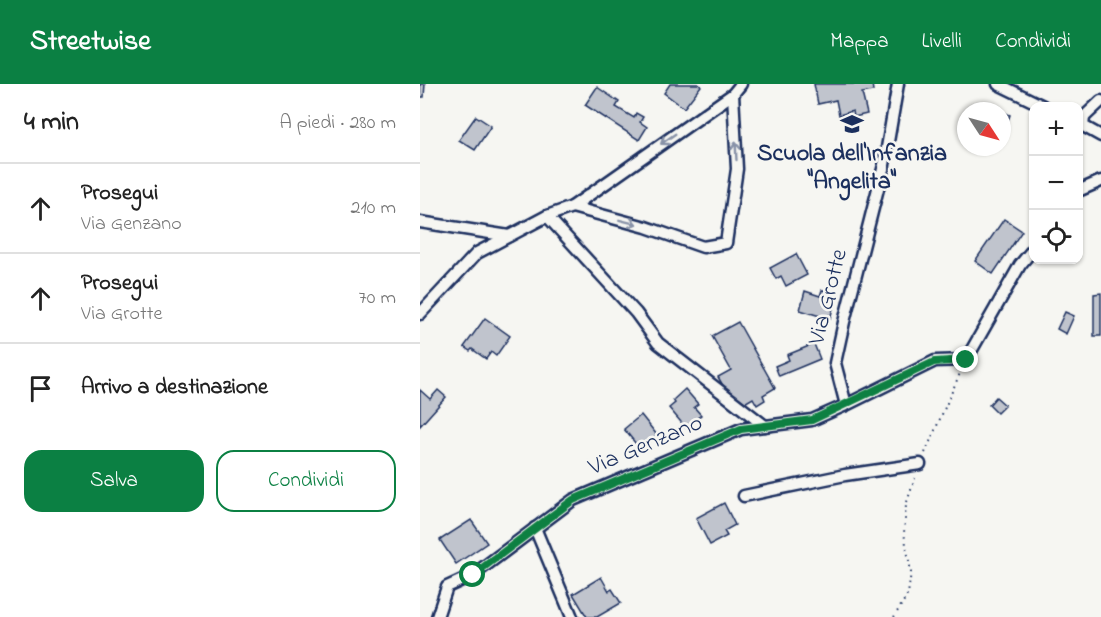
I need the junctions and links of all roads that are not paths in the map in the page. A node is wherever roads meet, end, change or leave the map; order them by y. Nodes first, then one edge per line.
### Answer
1 (741, 84) edge
2 (898, 84) edge
3 (998, 84) edge
4 (733, 94) junction
5 (1101, 101) edge
6 (1035, 102) edge
7 (1083, 115) edge
8 (1083, 126) edge
9 (1101, 136) edge
10 (1101, 181) edge
11 (1083, 189) edge
12 (572, 207) junction
13 (547, 216) junction
14 (420, 222) edge
15 (509, 236) junction
16 (1029, 254) edge
17 (420, 314) edge
18 (846, 405) junction
19 (765, 426) junction
20 (920, 464) road end
21 (744, 496) dead end
22 (535, 528) junction
23 (437, 617) edge
24 (572, 617) edge

1 - 4 street
2 - 18 street, Via Grotte
3 - 6 street
4 -> 12 street
12 -> 4 street
5 - 7 street
8 - 9 street
10 - 11 street
12 - 13 street
13 - 15 street
13 - 19 street
14 - 15 street
15 - 17 street
16 - 18 street
18 - 19 street, Via Genzano
19 - 22 street, Via Genzano
20 - 21 street
22 - 23 street, Via Genzano
22 - 24 street

